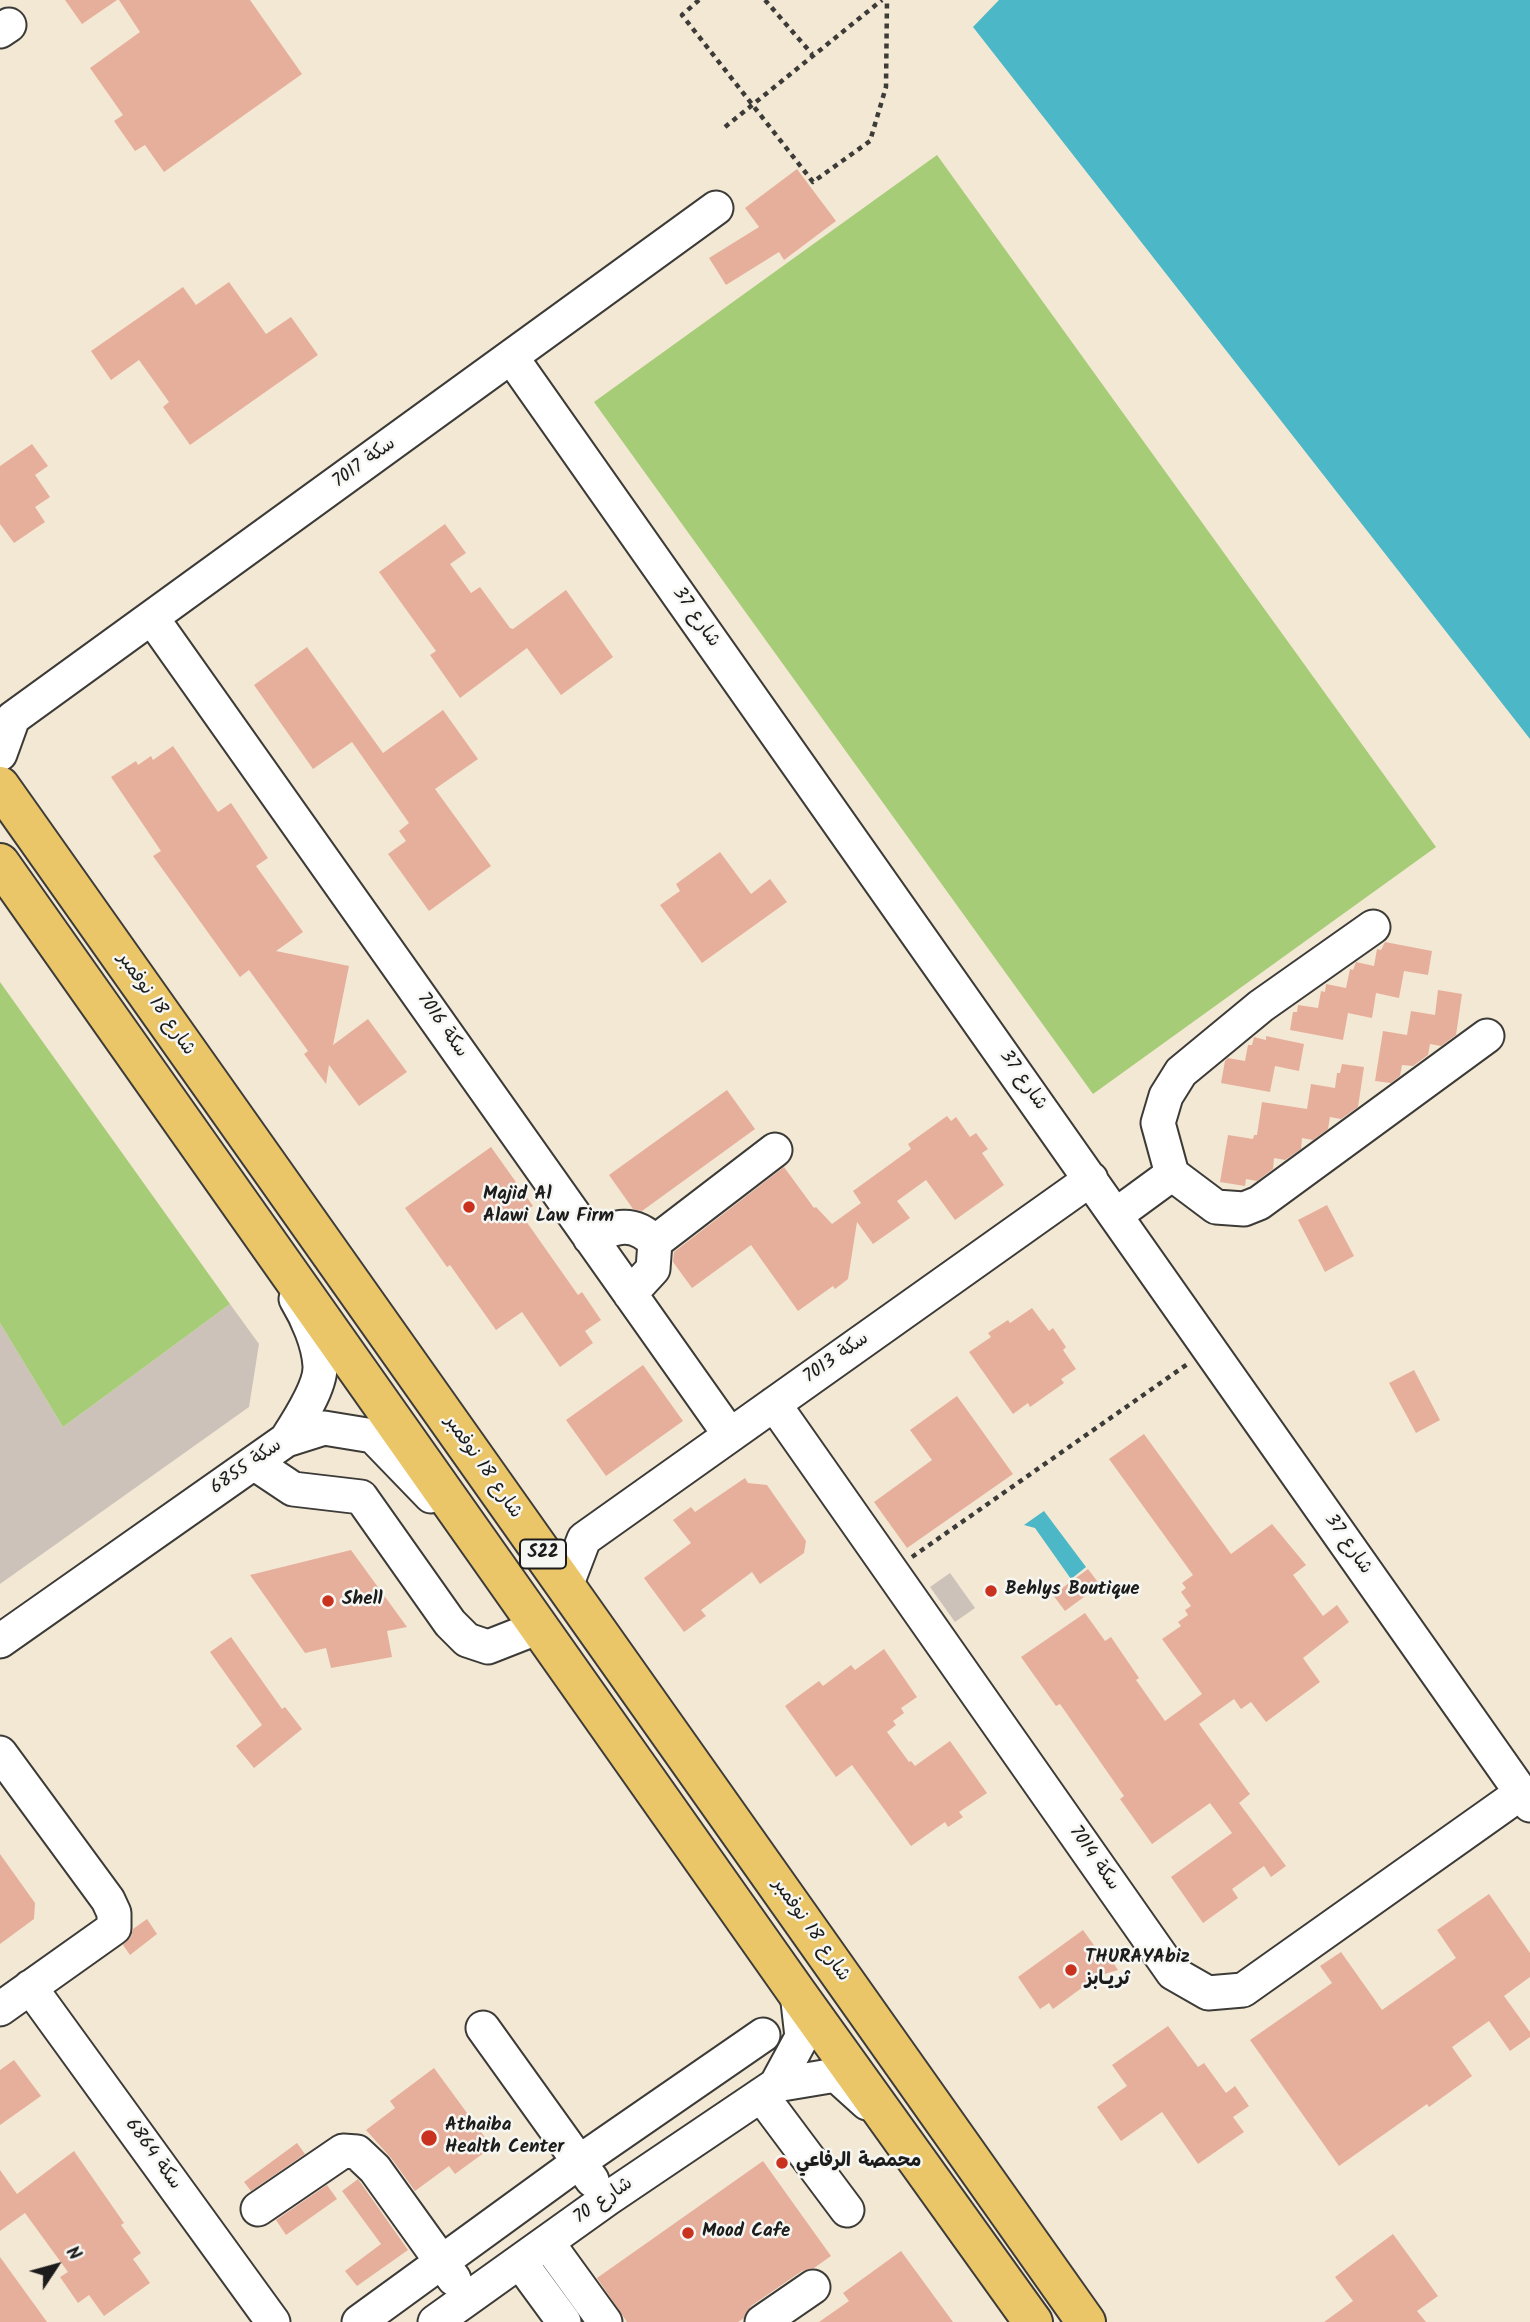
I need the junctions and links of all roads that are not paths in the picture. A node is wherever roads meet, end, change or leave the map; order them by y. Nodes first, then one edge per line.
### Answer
1 (716, 208) dead end
2 (512, 358) junction
3 (152, 618) junction
4 (6, 718) edge
5 (0, 754) edge
6 (0, 786) edge
7 (0, 863) edge
8 (1373, 927) dead end
9 (1487, 1036) dead end
10 (775, 1150) dead end
11 (1172, 1174) junction
12 (1091, 1179) junction
13 (228, 1184) junction
14 (1116, 1215) junction
15 (590, 1238) junction
16 (655, 1242) junction
17 (630, 1294) junction
18 (774, 1404) junction
19 (730, 1435) junction
20 (286, 1440) junction
21 (254, 1463) junction
22 (531, 1537) junction
23 (584, 1539) junction
24 (488, 1553) junction
25 (566, 1586) junction
26 (539, 1626) junction
27 (0, 1641) edge
28 (0, 1753) edge
29 (1525, 1799) edge
30 (30, 1987) junction
31 (797, 1993) junction
32 (0, 2009) edge
33 (483, 2028) dead end
34 (763, 2035) dead end
35 (769, 2090) junction
36 (894, 2128) junction
37 (579, 2162) junction
38 (607, 2199) junction
39 (258, 2209) dead end
40 (847, 2210) dead end
41 (547, 2242) junction
42 (442, 2262) junction
43 (520, 2262) junction
44 (813, 2287) dead end
45 (467, 2298) junction
46 (273, 2322) edge
47 (359, 2322) edge
48 (435, 2322) edge
49 (564, 2322) edge
50 (605, 2322) edge
51 (762, 2322) edge
52 (1033, 2322) edge
53 (1086, 2322) edge

1 - 2 street, سكة 7017
2 - 3 street, سكة 7017
2 - 12 street, شارع 37
3 - 4 street, سكة 7017
3 - 15 street, سكة 7016
4 - 5 street, سكة 7017
6 - 22 main road, شارع 18 نوفمبر / S22
7 - 13 main road, S22
8 - 11 street
9 - 11 street
10 - 16 street
11 - 14 street
12 - 14 street, شارع 37
12 - 18 street, سكة 7013
13 - 20 street
13 - 24 main road, S22
14 - 29 street, شارع 37
15 - 16 street
15 - 17 street, سكة 7016
16 - 17 street
17 - 19 street, سكة 7016
18 - 19 street, سكة 7013
18 - 29 street, سكة 7014
19 - 23 street, سكة 7013
20 - 21 street, سكة 6855
20 - 24 street, سكة 6855
21 - 26 street
21 - 27 street, سكة 6855
22 - 23 street
22 - 25 main road, شارع 18 نوفمبر / S22
23 - 25 street
24 - 26 main road, S22
25 - 53 main road, شارع 18 نوفمبر / S22
26 - 31 main road, S22
28 - 30 street
30 - 32 street
30 - 46 street, سكة 6864
31 - 35 street, شارع 70
31 - 36 main road, S22
33 - 37 street
34 - 37 street
35 - 36 street, شارع 70
35 - 38 street, شارع 70
35 - 40 street
36 - 52 main road, S22
37 - 38 street
37 - 42 street
38 - 41 street, شارع 70
39 - 42 street
41 - 43 street, شارع 70
41 - 50 street
42 - 45 street
42 - 47 street
43 - 45 street, شارع 70
43 - 49 street
44 - 51 street
45 - 48 street, شارع 70

